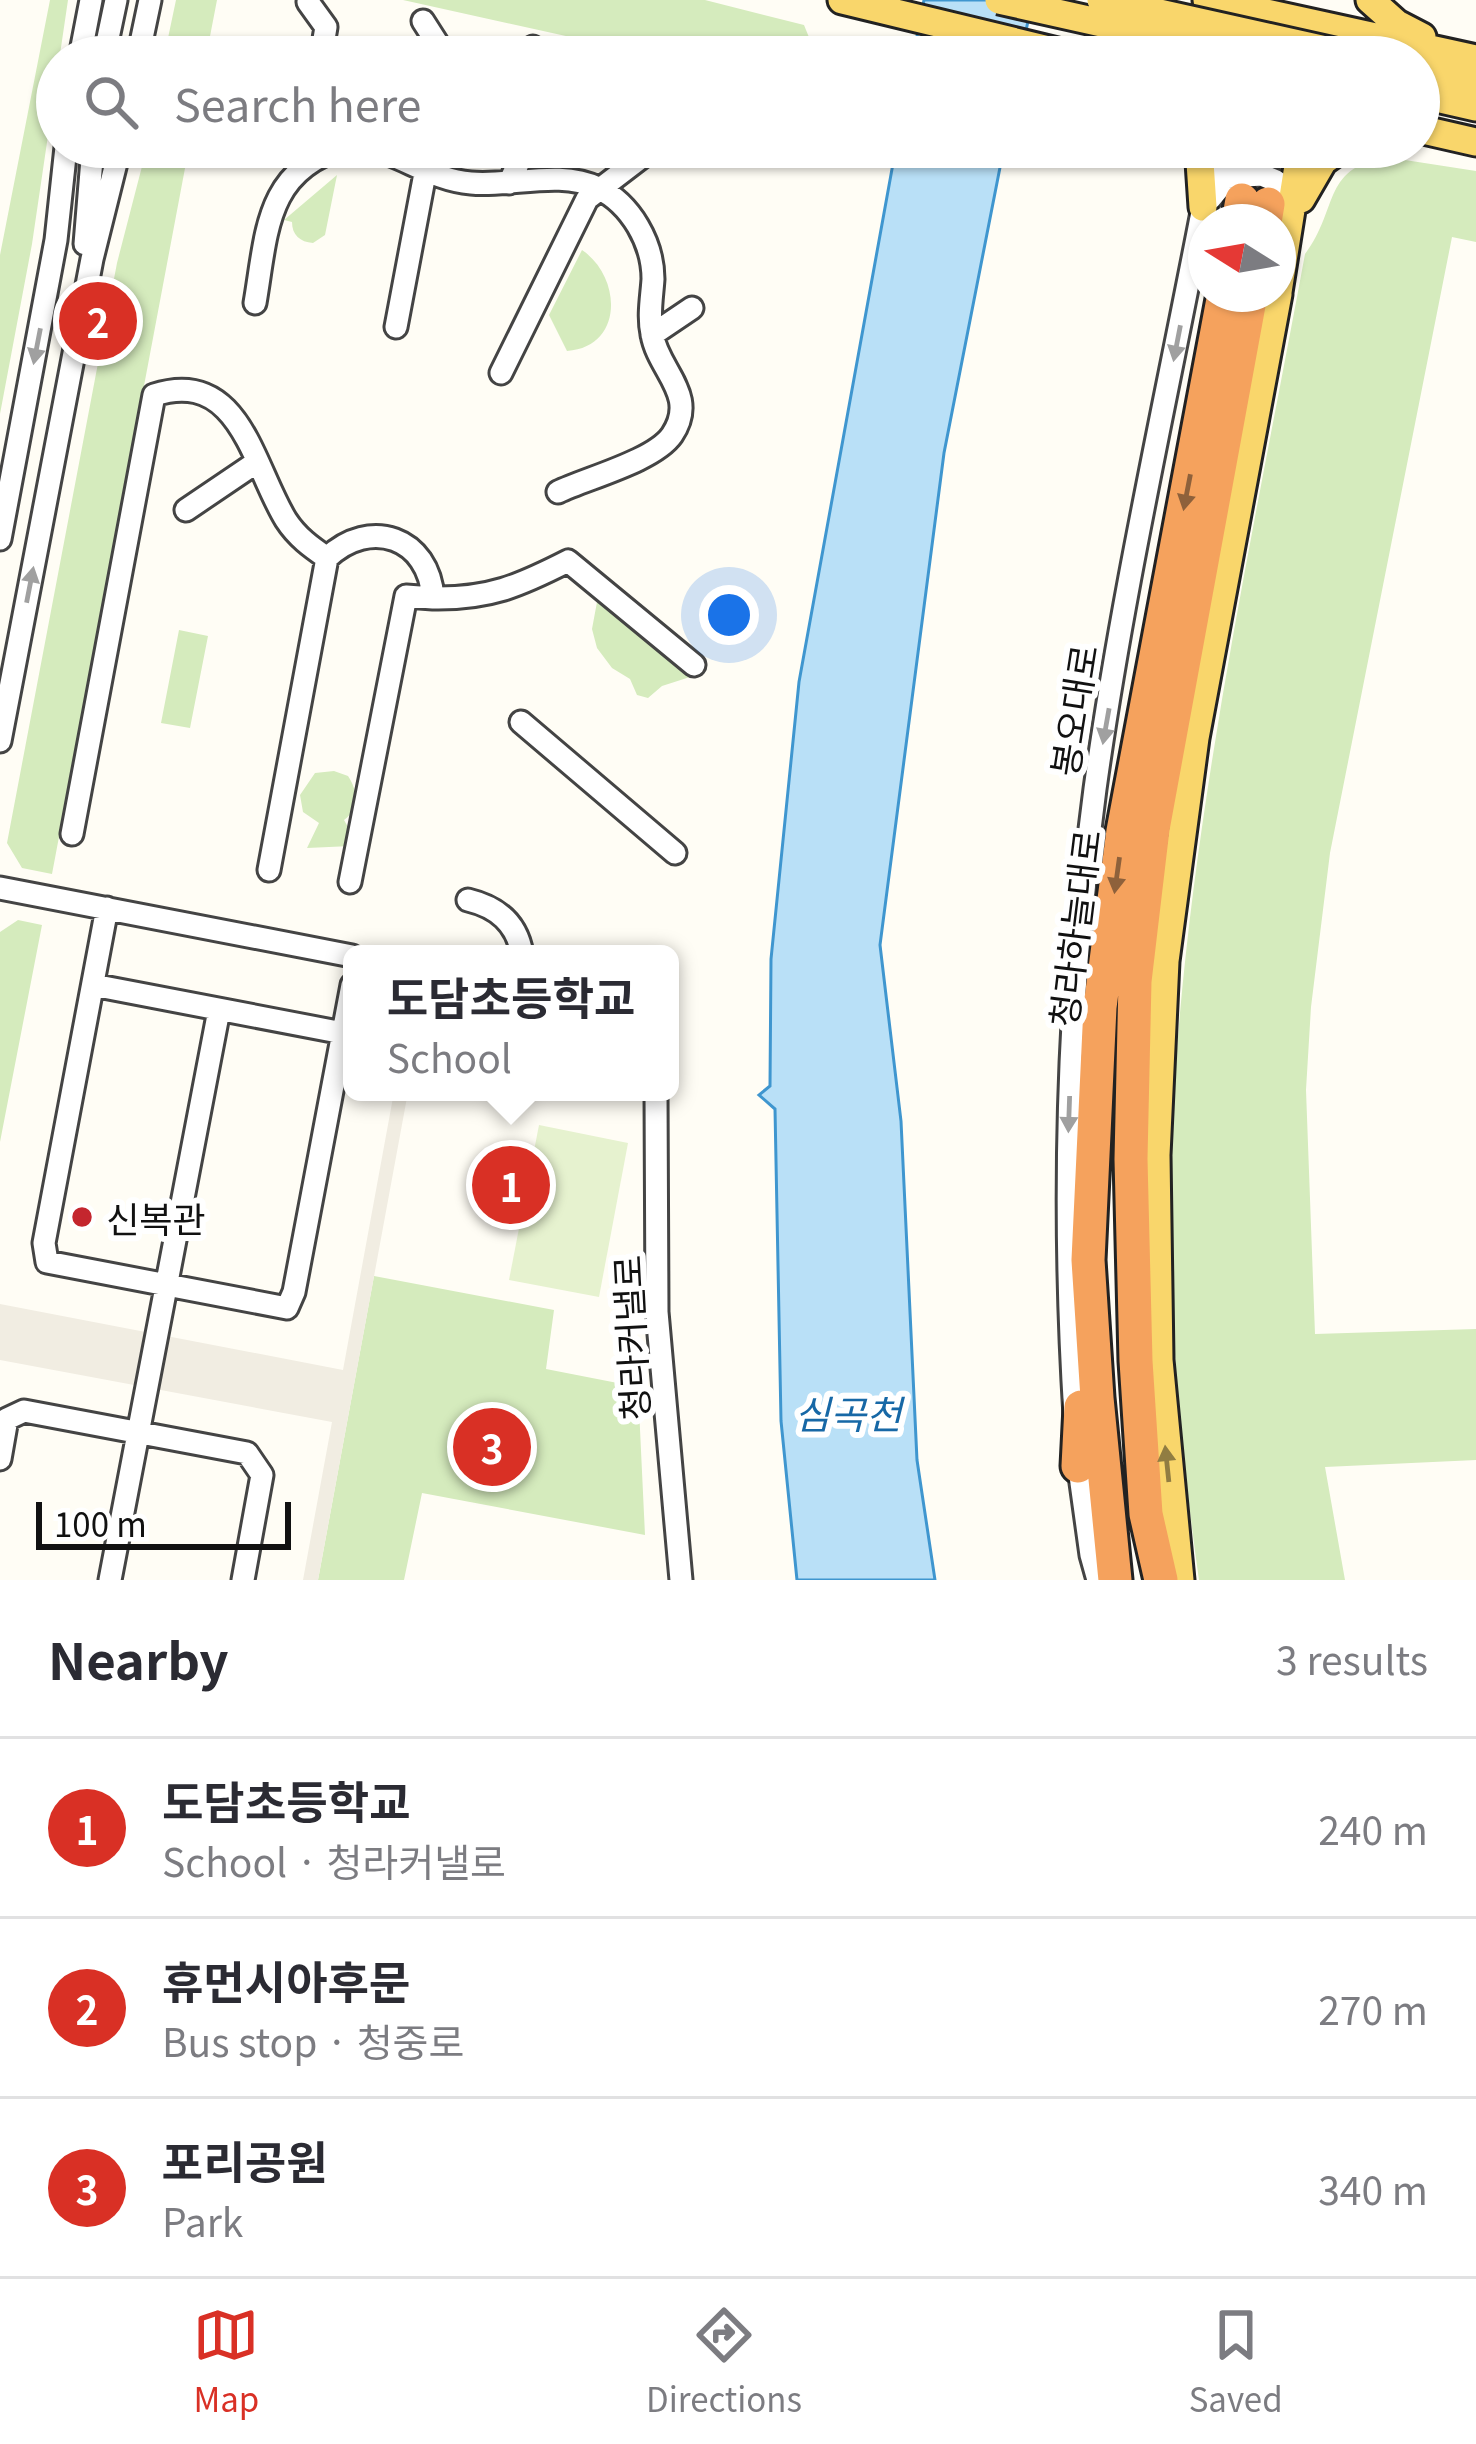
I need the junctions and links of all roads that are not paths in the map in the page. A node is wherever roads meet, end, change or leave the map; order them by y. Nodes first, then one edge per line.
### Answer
1 (91, 0) edge
2 (116, 0) edge
3 (149, 0) edge
4 (999, 0) edge
5 (1101, 0) edge
6 (1207, 0) edge
7 (1370, 0) edge
8 (845, 1) edge
9 (308, 2) edge
10 (1253, 5) edge
11 (1327, 12) edge
12 (423, 21) dead end
13 (84, 36) edge
14 (108, 36) edge
15 (142, 36) edge
16 (324, 36) edge
17 (433, 36) edge
18 (991, 36) edge
19 (1160, 36) edge
20 (1246, 36) edge
21 (1263, 36) edge
22 (1405, 36) edge
23 (1424, 36) edge
24 (1440, 43) edge
25 (1440, 47) edge
26 (1476, 58) edge
27 (1440, 76) edge
28 (1476, 84) edge
29 (1440, 99) edge
30 (1476, 107) edge
31 (64, 168) edge
32 (91, 168) edge
33 (115, 168) edge
34 (302, 168) edge
35 (419, 168) edge
36 (426, 168) edge
37 (516, 168) edge
38 (626, 168) edge
39 (1200, 168) edge
40 (1215, 168) edge
41 (1288, 168) edge
42 (1315, 168) edge
43 (426, 171) junction
44 (508, 183) junction
45 (598, 188) junction
46 (1203, 204) edge
47 (1204, 204) edge
48 (1206, 204) edge
49 (1265, 204) edge
50 (1266, 204) edge
51 (1272, 204) edge
52 (1188, 285) edge
53 (255, 303) dead end
54 (692, 308) dead end
55 (1221, 312) edge
56 (1248, 312) edge
57 (1274, 312) edge
58 (80, 322) junction
59 (396, 327) dead end
60 (652, 335) junction
61 (501, 373) dead end
62 (257, 462) junction
63 (558, 492) dead end
64 (186, 510) dead end
65 (0, 539) edge
66 (327, 558) junction
67 (433, 598) junction
68 (694, 665) dead end
69 (521, 722) dead end
70 (0, 741) edge
71 (72, 834) dead end
72 (674, 853) dead end
73 (269, 870) dead end
74 (350, 882) dead end
75 (0, 888) edge
76 (468, 900) dead end
77 (107, 908) junction
78 (520, 945) edge
79 (343, 954) edge
80 (93, 985) junction
81 (219, 1010) junction
82 (343, 1034) joint
83 (656, 1101) edge
84 (1090, 1207) junction
85 (165, 1284) junction
86 (137, 1432) junction
87 (0, 1459) edge
88 (1078, 1466) junction
89 (110, 1580) edge
90 (243, 1580) edge
91 (681, 1580) edge
92 (1098, 1580) edge
93 (1115, 1580) edge
94 (1161, 1580) edge
95 (1180, 1580) edge

1 - 13 street
2 - 14 street
3 - 15 street
4 - 19 main road, bridge
5 - 21 main road, bridge
6 - 10 main road
7 - 23 main road
8 - 18 main road
9 - 16 street
10 - 11 main road
10 - 20 street
11 - 22 main road
12 - 17 street
24 - 26 main road
25 - 26 main road
27 - 28 main road
29 - 30 main road
31 -> 65 street
32 - 58 street
33 - 58 street
34 - 53 street
35 - 43 street
36 - 43 street
37 - 44 street
38 - 45 street
39 - 46 main road
40 - 47 street, 봉오대로
41 - 50 main road
42 - 51 main road
43 - 44 street
43 - 59 street
44 - 45 street
45 - 60 street
45 - 61 street
48 - 49 street
52 -> 88 street, 봉오대로
54 - 60 street
55 -> 84 highway, 청라하늘대로
56 - 94 highway, 청라하늘대로
95 -> 57 main road
70 -> 58 street
60 - 63 street
62 - 64 street
62 - 66 street
62 - 71 street
66 - 67 street
66 - 73 street
67 - 68 street
67 - 74 street
69 - 72 street
75 - 77 street
76 - 78 street
77 - 79 street
77 - 80 street
80 - 81 street
80 - 85 street
81 - 82 street
81 - 85 street
82 - 85 street
83 - 91 street, 청라커낼로
84 - 88 highway
84 - 93 highway, 청라하늘대로
85 - 86 street
86 - 87 street
86 - 89 street
86 - 90 street
88 - 92 street, 봉오대로

